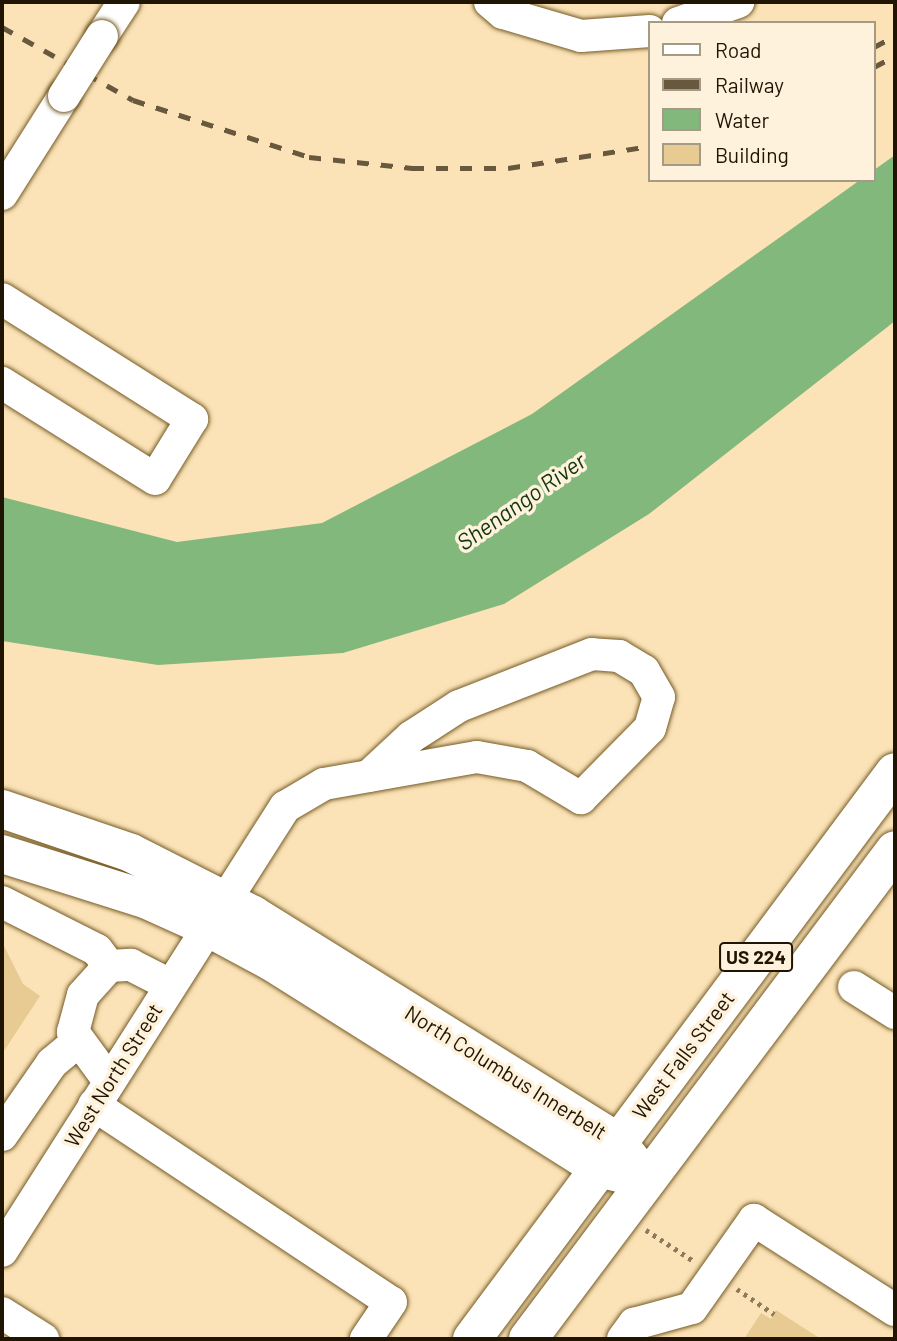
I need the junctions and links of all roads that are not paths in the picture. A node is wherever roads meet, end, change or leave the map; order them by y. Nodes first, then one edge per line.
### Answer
1 (124, 2) edge
2 (490, 2) edge
3 (738, 2) edge
4 (684, 21) edge
5 (648, 31) edge
6 (2, 194) edge
7 (2, 299) edge
8 (2, 383) edge
9 (895, 772) edge
10 (369, 776) junction
11 (2, 808) edge
12 (895, 849) edge
13 (3, 861) edge
14 (2, 902) edge
15 (215, 913) junction
16 (109, 966) junction
17 (170, 985) junction
18 (854, 987) dead end
19 (895, 1013) edge
20 (78, 1041) junction
21 (101, 1093) junction
22 (530, 1124) junction
23 (2, 1135) edge
24 (608, 1155) junction
25 (647, 1180) junction
26 (552, 1230) junction
27 (2, 1251) edge
28 (895, 1310) edge
29 (2, 1313) edge
30 (43, 1339) edge
31 (366, 1339) edge
32 (472, 1339) edge
33 (528, 1339) edge
34 (623, 1339) edge

1 - 6 street, bridge
2 - 5 street
3 - 4 street
7 - 8 street
9 - 24 main road, West Falls Street / US 224
10 - 10 street, West North Street
10 - 15 street, West North Street
11 - 15 main road, North Columbus Innerbelt
12 - 25 main road, US 224
13 - 15 main road, North Columbus Innerbelt
14 - 16 street
15 - 17 street, West North Street
15 - 22 main road, North Columbus Innerbelt
15 - 24 main road, North Columbus Innerbelt
16 - 17 street
16 - 20 street
17 - 21 street, West North Street
18 - 19 street
20 - 21 street
20 - 23 street
21 - 27 street, West North Street
21 - 31 street
22 - 24 main road, North Columbus Innerbelt
22 - 26 main road
24 - 25 main road, North Columbus Innerbelt
24 - 26 main road, West Falls Street / US 224
25 - 33 main road, US 224
26 - 32 main road, West Falls Street / US 224
28 - 34 street
29 - 30 street

